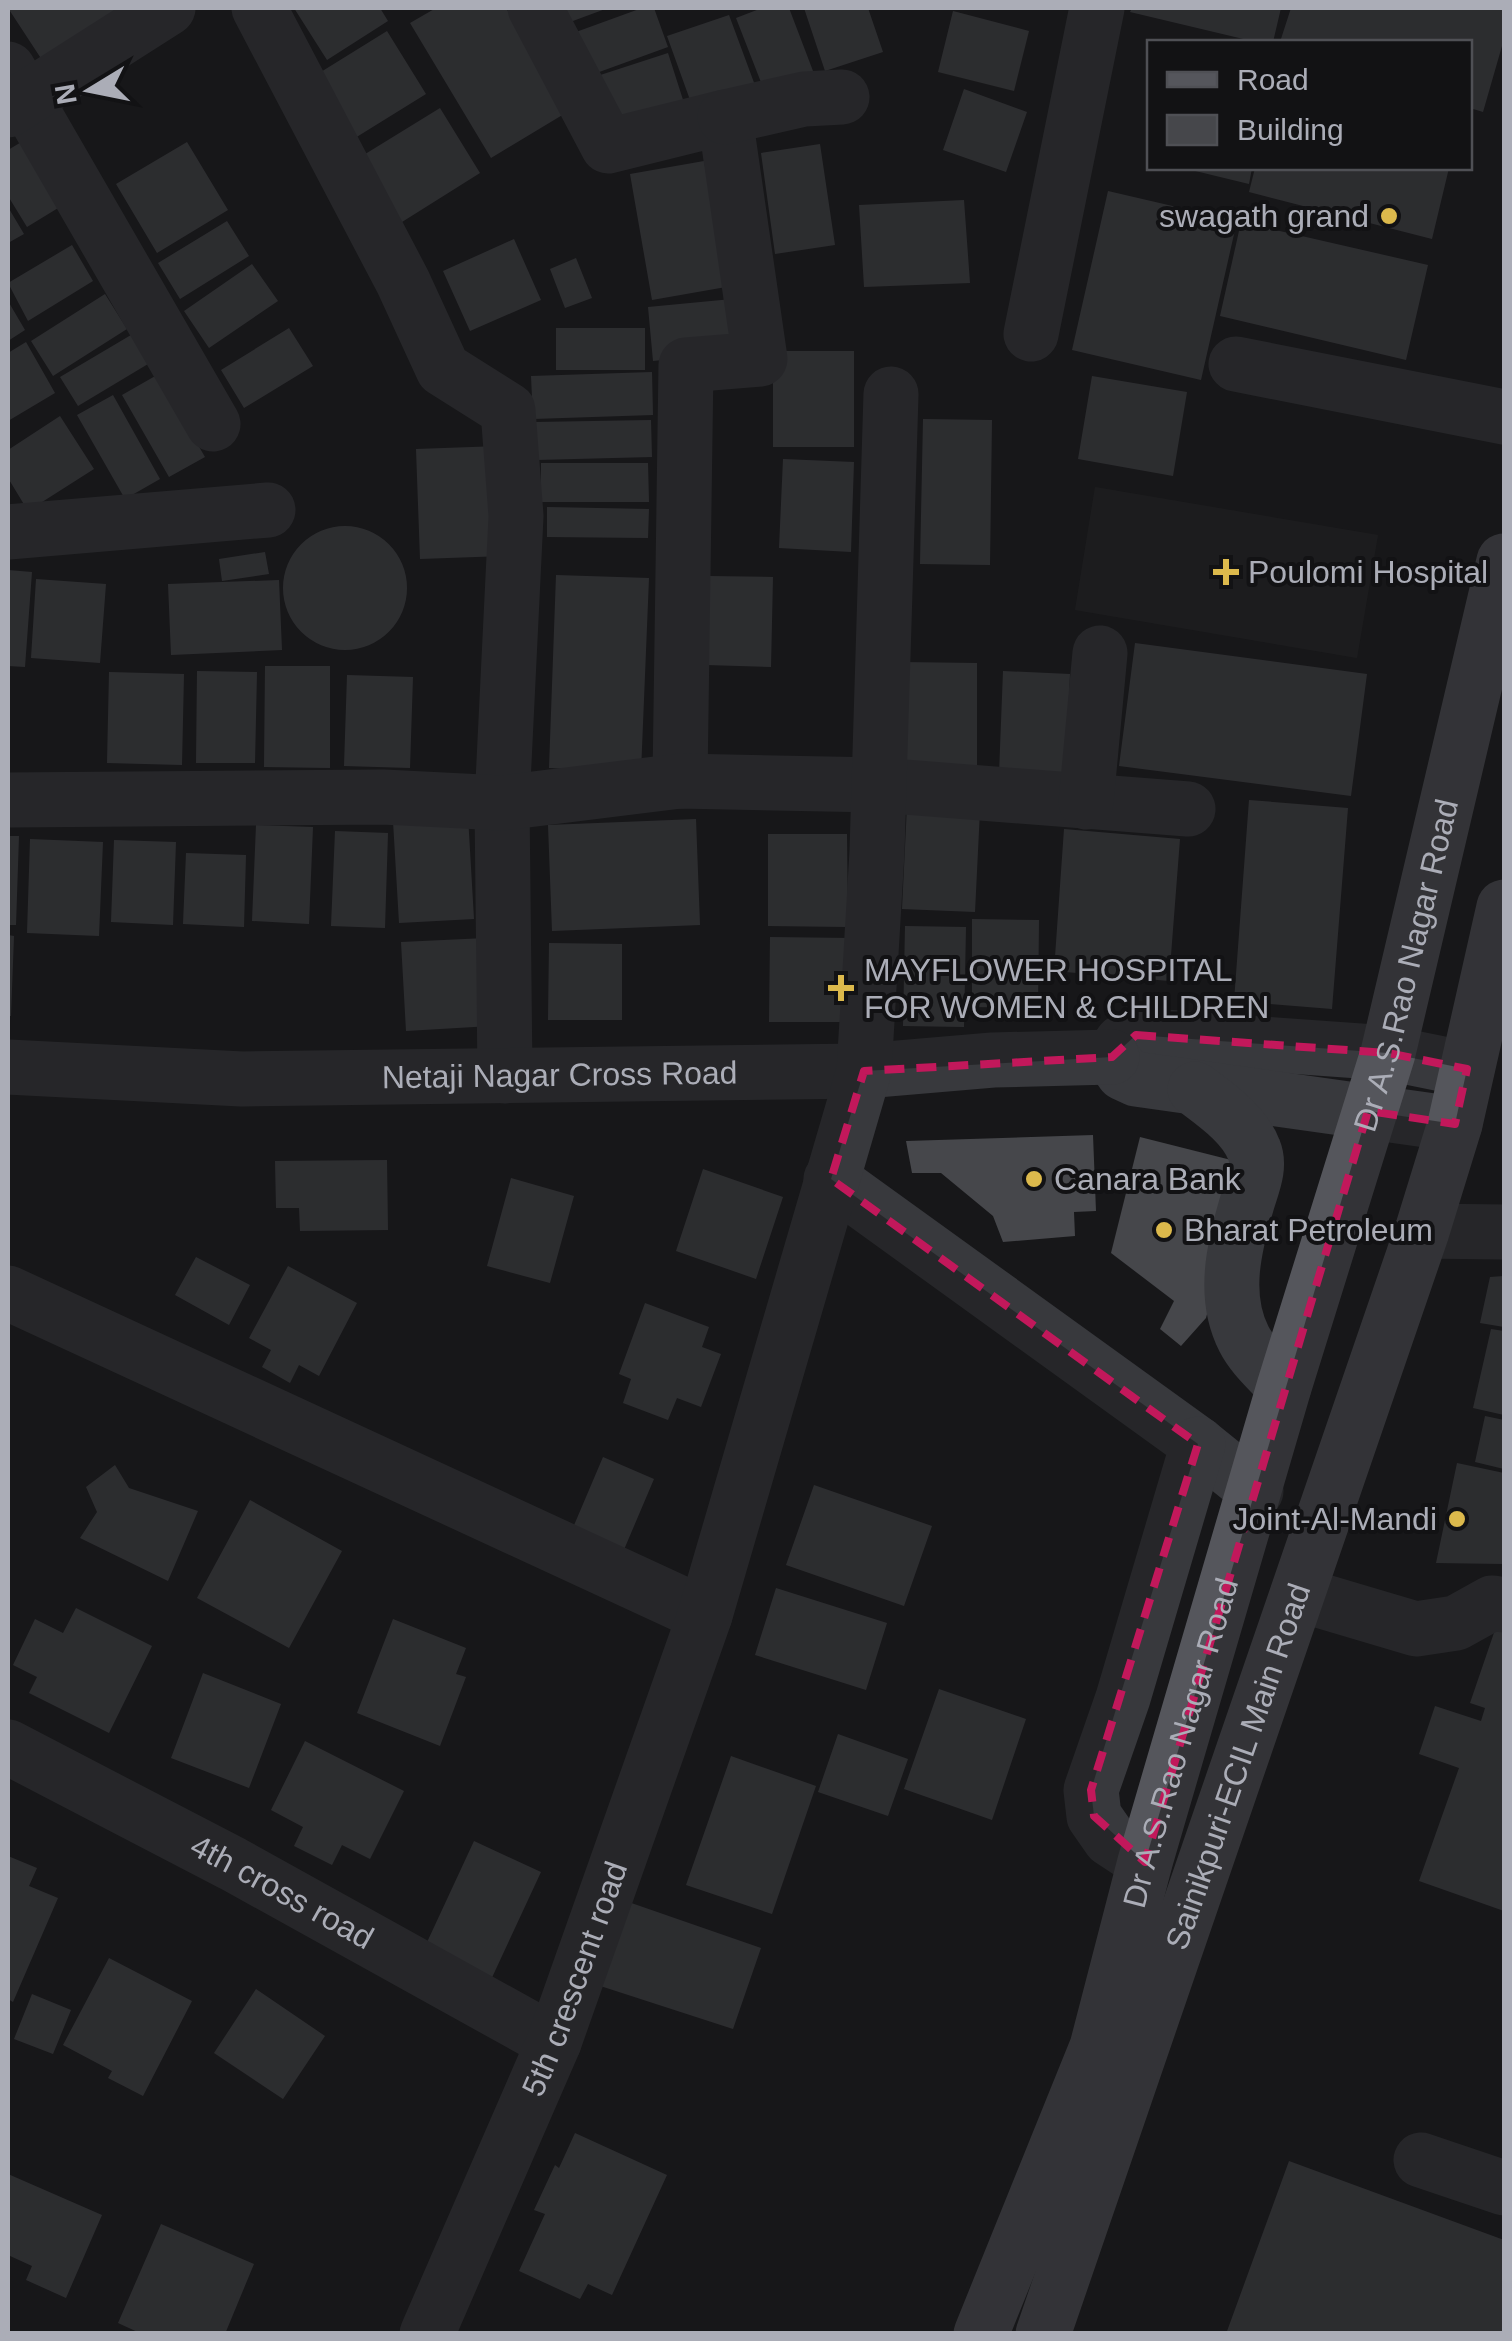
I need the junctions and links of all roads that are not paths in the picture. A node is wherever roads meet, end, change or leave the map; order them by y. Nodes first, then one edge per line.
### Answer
1 (168, 8) edge
2 (259, 8) edge
3 (535, 8) edge
4 (1097, 8) edge
5 (14, 93) edge
6 (842, 97) dead end
7 (725, 117) junction
8 (1031, 334) dead end
9 (1236, 364) dead end
10 (891, 394) dead end
11 (1504, 417) edge
12 (213, 424) dead end
13 (268, 510) dead end
14 (8, 531) edge
15 (1504, 561) edge
16 (1100, 653) dead end
17 (680, 781) junction
18 (879, 785) junction
19 (8, 800) edge
20 (502, 802) junction
21 (1086, 802) junction
22 (1188, 809) dead end
23 (1504, 907) edge
24 (1388, 1052) junction
25 (1112, 1057) junction
26 (8, 1066) edge
27 (864, 1070) junction
28 (1467, 1070) junction
29 (505, 1076) junction
30 (1195, 1088) junction
31 (1368, 1111) junction
32 (1455, 1124) junction
33 (831, 1180) junction
34 (1422, 1232) junction
35 (1504, 1232) edge
36 (8, 1293) edge
37 (1284, 1387) junction
38 (1198, 1444) junction
39 (1256, 1490) junction
40 (1298, 1594) junction
41 (1504, 1605) edge
42 (705, 1614) junction
43 (8, 1747) edge
44 (1145, 1862) junction
45 (554, 2042) junction
46 (1421, 2160) dead end
47 (1504, 2188) edge
48 (426, 2334) edge
49 (981, 2334) edge
50 (1043, 2334) edge

1 - 5 street
2 - 20 street
3 - 7 street
4 - 8 street
5 - 12 street
6 - 7 street
7 - 17 street
9 - 11 street
10 - 18 street, 5th crescent road
13 - 14 street
15 - 24 main road, Dr A.S.Rao Nagar Road
16 - 21 street
17 - 18 street
17 - 20 street
18 - 21 street
18 - 27 street, 5th crescent road
19 - 20 street
20 - 29 street
21 - 22 street
23 - 28 main road, Sainikpuri-ECIL Main Road
24 - 25 street, Netaji Nagar Cross Road
24 - 28 street, Netaji Nagar Cross Road
24 - 31 main road, Dr A.S.Rao Nagar Road
25 - 27 street, Netaji Nagar Cross Road
25 - 30 street
26 - 29 street, Netaji Nagar Cross Road
27 - 29 street, Netaji Nagar Cross Road
27 - 33 street, 5th crescent road
28 - 32 main road, Sainikpuri-ECIL Main Road
30 - 31 street
30 - 37 street
31 - 32 street
31 - 37 main road, Dr A.S.Rao Nagar Road
32 - 34 main road, Sainikpuri-ECIL Main Road
33 - 38 street
33 - 42 street, 5th crescent road
34 - 35 street
34 - 40 main road, Sainikpuri-ECIL Main Road
36 - 42 street
37 - 39 main road, Dr A.S.Rao Nagar Road
38 - 39 street
38 - 44 street
39 - 44 main road, Dr A.S.Rao Nagar Road
40 - 41 street
40 - 50 main road, Sainikpuri-ECIL Main Road
42 - 45 street, 5th crescent road
43 - 45 street, 4th cross road
44 - 49 main road, Dr A.S.Rao Nagar Road
45 - 48 street, 5th crescent road
46 - 47 street

